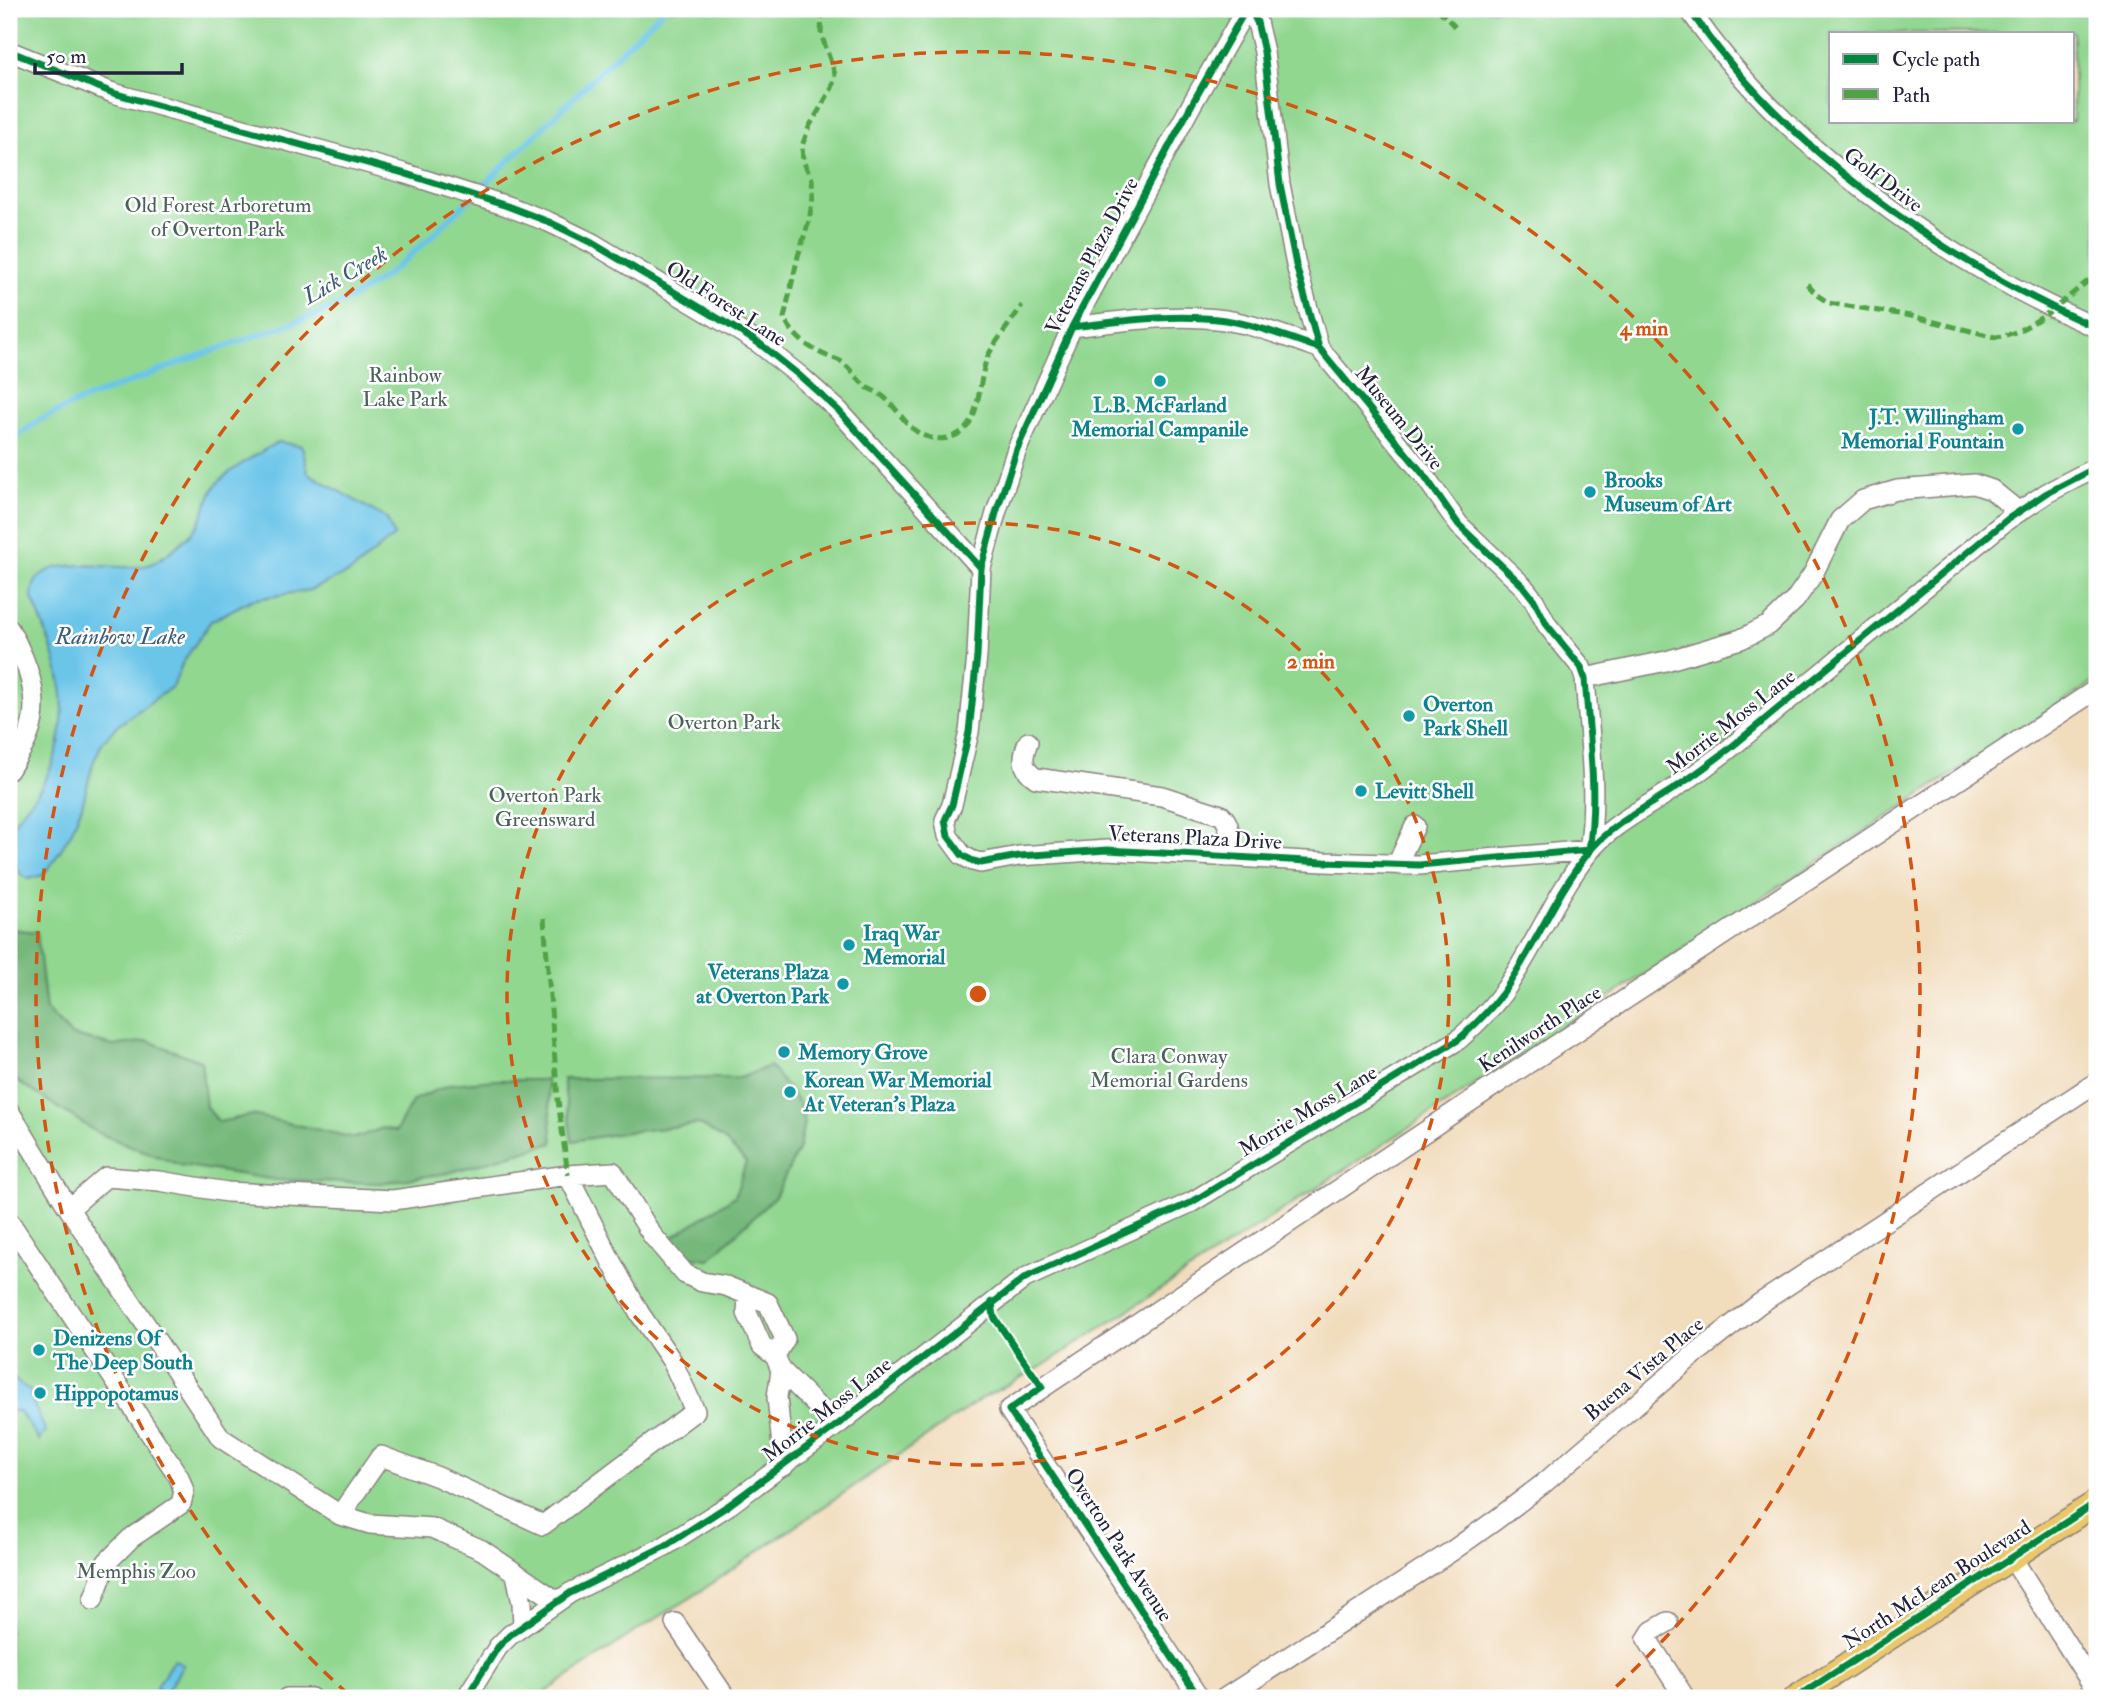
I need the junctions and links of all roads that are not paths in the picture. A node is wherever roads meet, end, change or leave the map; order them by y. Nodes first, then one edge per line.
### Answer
1 (1248, 9) edge
2 (1689, 9) edge
3 (9, 51) edge
4 (1072, 327) junction
5 (2097, 328) edge
6 (1319, 348) junction
7 (2097, 467) edge
8 (2019, 512) junction
9 (981, 568) junction
10 (9, 629) edge
11 (1586, 678) junction
12 (2097, 689) edge
13 (1028, 742) dead end
14 (9, 770) edge
15 (1415, 826) dead end
16 (1589, 850) junction
17 (1227, 858) junction
18 (1400, 864) junction
19 (2097, 1082) edge
20 (9, 1111) edge
21 (568, 1175) junction
22 (69, 1209) junction
23 (9, 1221) edge
24 (778, 1363) junction
25 (1009, 1410) joint
26 (841, 1422) junction
27 (783, 1466) junction
28 (2097, 1502) edge
29 (340, 1515) junction
30 (2012, 1558) junction
31 (516, 1574) junction
32 (93, 1600) dead end
33 (558, 1601) junction
34 (1668, 1622) dead end
35 (676, 1623) dead end
36 (523, 1626) junction
37 (2097, 1692) edge
38 (287, 1698) edge
39 (311, 1698) edge
40 (466, 1698) edge
41 (726, 1698) edge
42 (1199, 1698) edge
43 (1225, 1698) edge
44 (1685, 1698) edge
45 (1796, 1698) edge

1 - 4 street, Veterans Plaza Drive
1 - 6 street, Museum Drive
2 - 5 street, Golf Drive
3 - 9 street, Old Forest Lane
4 - 6 street
4 - 9 street, Veterans Plaza Drive
6 - 11 street, Museum Drive
7 - 8 street, Morrie Moss Lane
8 - 11 street
8 - 16 street, Morrie Moss Lane
9 - 17 street, Veterans Plaza Drive
10 - 14 street
11 - 16 street
12 - 25 street, Kenilworth Place
13 - 17 street
15 - 18 street
16 - 18 street, Veterans Plaza Drive
16 - 26 street, Morrie Moss Lane
17 - 18 street, Veterans Plaza Drive
19 - 43 street, Buena Vista Place
20 - 22 street
21 - 22 street
21 - 24 street
21 - 29 street
22 - 29 street
23 - 32 street
24 - 26 street
24 - 27 street
25 - 42 street, Overton Park Avenue
26 - 27 street, Morrie Moss Lane
27 - 33 street, Morrie Moss Lane
28 - 30 main road, North McLean Boulevard
29 - 31 street
30 - 37 street
30 - 45 main road, North McLean Boulevard
31 - 33 street
31 - 36 street
33 - 36 street, Morrie Moss Lane
34 - 44 street
35 - 41 street
36 - 40 street, Morrie Moss Lane
38 - 39 street

